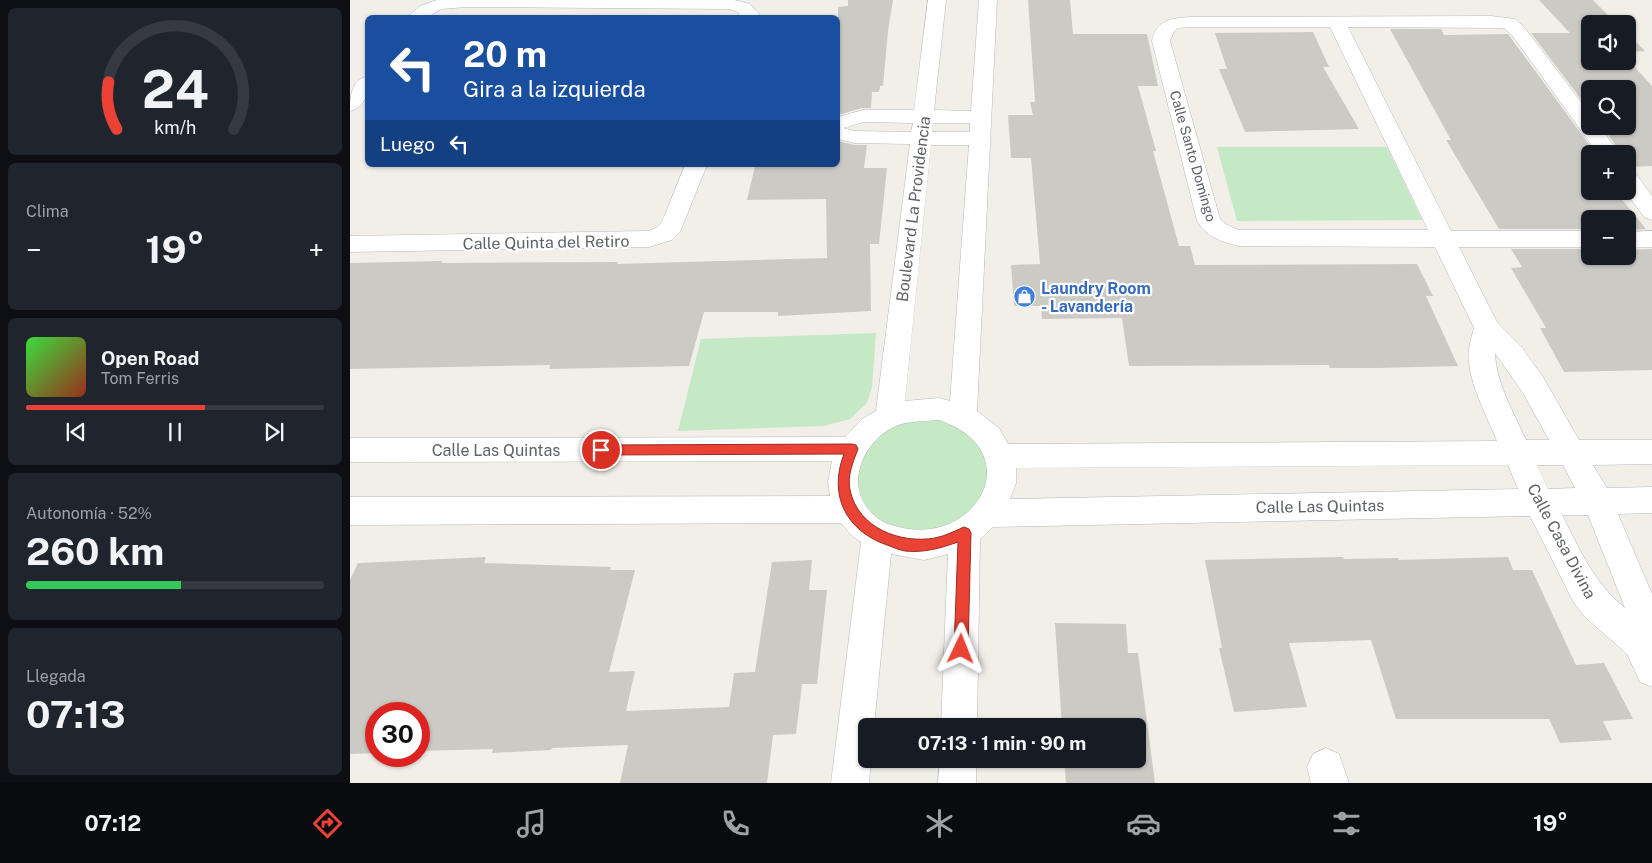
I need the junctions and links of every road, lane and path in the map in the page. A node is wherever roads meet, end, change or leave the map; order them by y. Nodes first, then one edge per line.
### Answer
1 (937, 0) edge
2 (988, 0) edge
3 (419, 15) edge
4 (750, 15) edge
5 (1337, 22) junction
6 (365, 86) edge
7 (350, 105) edge
8 (365, 106) edge
9 (840, 122) edge
10 (922, 127) junction
11 (981, 128) junction
12 (840, 134) edge
13 (1602, 145) edge
14 (695, 167) edge
15 (1636, 189) edge
16 (1652, 212) edge
17 (1442, 238) junction
18 (1581, 239) edge
19 (1652, 239) edge
20 (1636, 240) edge
21 (350, 244) edge
22 (1487, 328) junction
23 (963, 416) junction
24 (889, 417) junction
25 (852, 449) junction
26 (350, 450) edge
27 (1571, 452) junction
28 (1652, 452) edge
29 (1518, 453) junction
30 (1000, 456) junction
31 (1597, 499) junction
32 (1652, 500) edge
33 (1538, 501) junction
34 (850, 509) junction
35 (350, 510) edge
36 (976, 523) junction
37 (877, 535) junction
38 (1645, 656) edge
39 (960, 718) edge
40 (958, 768) edge
41 (850, 783) edge
42 (957, 783) edge

1 - 10 street, Boulevard La Providencia
2 - 11 street
3 - 4 street
5 - 13 street, Calle Santo Domingo
5 - 17 street
5 - 17 street, Calle Santo Domingo
6 - 7 street
7 - 8 street
9 - 10 street
10 - 11 street
10 - 12 street
10 - 24 street, Boulevard La Providencia
11 - 23 street
14 - 21 street, Calle Quinta del Retiro
15 - 16 street
17 - 18 street, Calle Santo Domingo
17 - 22 street
19 - 20 street
22 - 27 street
22 - 29 street
23 - 24 street
23 - 30 street
24 - 25 street
25 - 26 street, Calle Las Quintas
25 - 34 street
27 - 28 street
27 - 29 street
27 - 31 street, Calle Casa Divina
29 - 30 street
29 - 33 street, Calle Casa Divina
30 - 36 street
31 - 32 street, Calle Las Quintas
31 - 33 street, Calle Las Quintas
31 - 38 street, Calle Casa Divina
33 - 36 street, Calle Las Quintas
33 - 38 street, Calle Casa Divina
34 - 35 street
34 - 37 street
36 - 37 street
36 - 39 street
37 - 41 street
40 - 42 street

